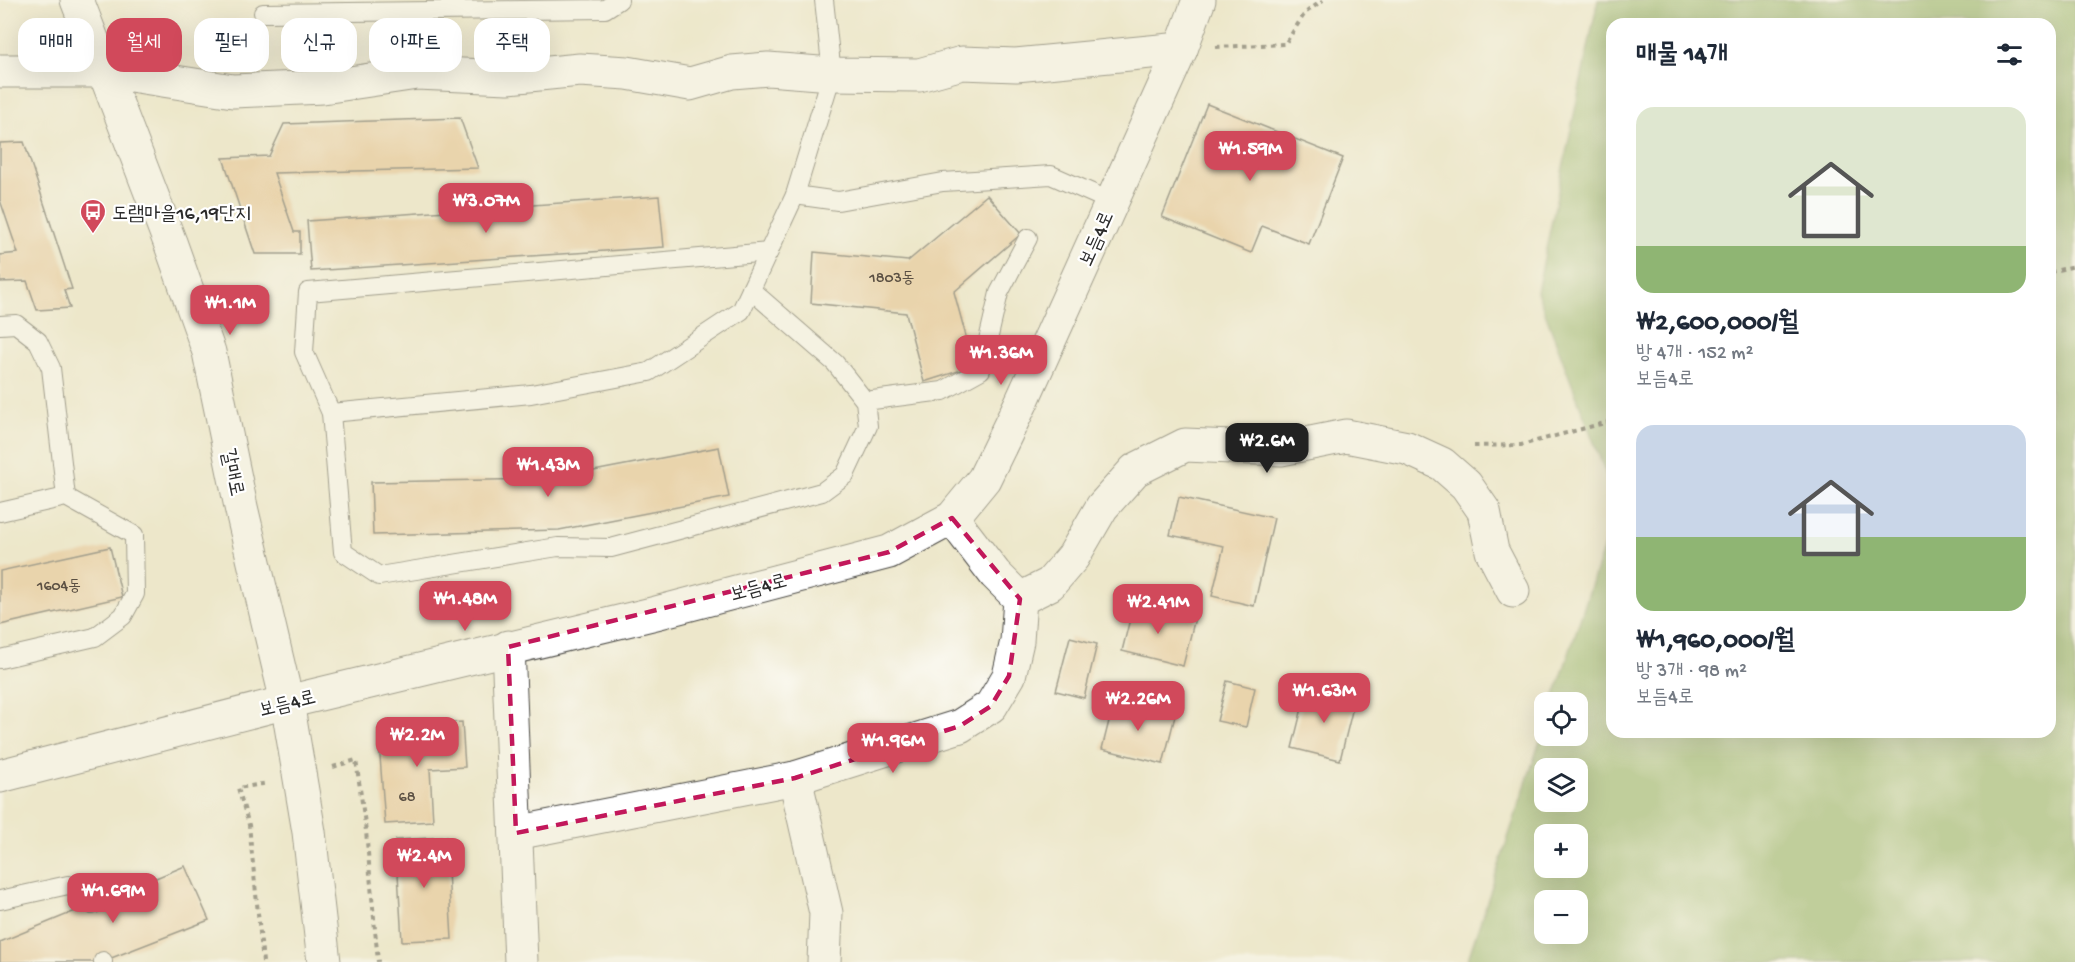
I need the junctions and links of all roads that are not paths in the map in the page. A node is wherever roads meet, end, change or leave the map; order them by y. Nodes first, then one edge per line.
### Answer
1 (77, 0) edge
2 (619, 0) edge
3 (824, 0) edge
4 (1199, 0) edge
5 (263, 13) dead end
6 (1181, 49) junction
7 (0, 71) edge
8 (105, 71) junction
9 (832, 74) junction
10 (795, 195) junction
11 (1112, 202) junction
12 (1028, 238) dead end
13 (769, 252) junction
14 (751, 290) junction
15 (0, 325) edge
16 (865, 401) junction
17 (331, 413) junction
18 (66, 497) junction
19 (0, 512) edge
20 (952, 518) junction
21 (1513, 591) dead end
22 (1020, 599) junction
23 (508, 647) junction
24 (0, 659) edge
25 (287, 702) junction
26 (0, 776) edge
27 (795, 778) junction
28 (516, 833) junction
29 (0, 900) edge
30 (93, 904) dead end
31 (324, 962) edge
32 (521, 962) edge
33 (824, 962) edge

1 - 8 street, 갈매로
2 - 5 lane
3 - 9 lane
4 - 6 street, 보듬4로
6 - 9 street
6 - 11 street, 보듬4로
7 - 8 street
8 - 9 street
8 - 25 street, 갈매로
9 - 10 lane
10 - 11 lane
10 - 13 lane
11 - 20 street, 보듬4로
12 - 16 lane
13 - 14 lane
13 - 17 lane
14 - 16 lane
14 - 17 lane
15 - 18 lane
16 - 17 lane
18 - 19 lane
18 - 24 lane
20 - 22 street
20 - 23 street, 보듬4로
21 - 22 street
22 - 27 street
23 - 25 street, 보듬4로
23 - 28 street
25 - 26 street, 보듬4로
25 - 31 street, 갈매로
27 - 28 street
27 - 33 street
28 - 32 street
29 - 30 lane

